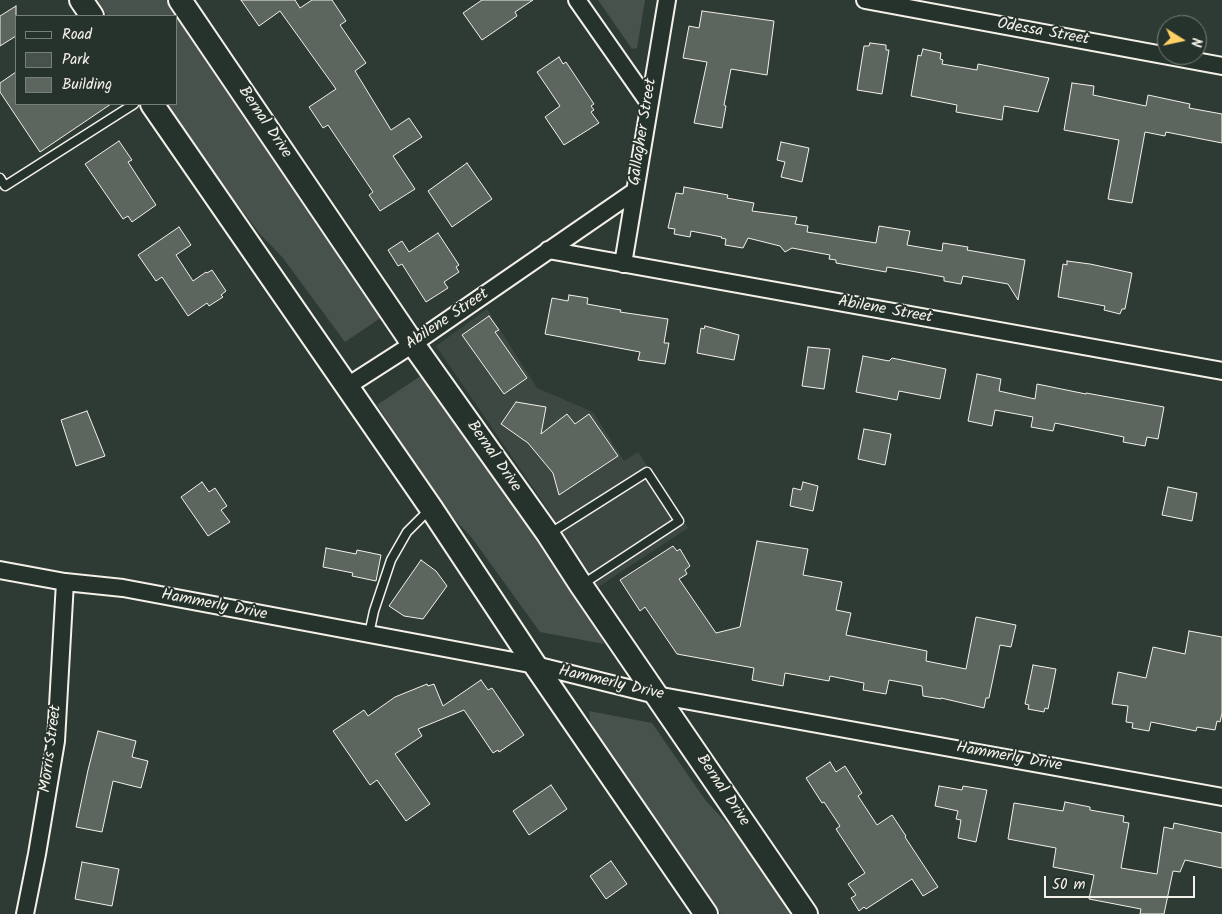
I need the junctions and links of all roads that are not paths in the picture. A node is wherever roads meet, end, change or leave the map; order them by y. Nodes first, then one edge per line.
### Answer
1 (80, 0) edge
2 (180, 0) edge
3 (577, 0) edge
4 (667, 0) edge
5 (865, 0) edge
6 (91, 15) edge
7 (1222, 66) edge
8 (649, 103) junction
9 (132, 105) edge
10 (153, 105) edge
11 (0, 178) edge
12 (635, 191) junction
13 (548, 250) junction
14 (623, 264) junction
15 (413, 344) junction
16 (1222, 371) edge
17 (346, 387) junction
18 (431, 508) junction
19 (548, 534) junction
20 (0, 570) edge
21 (65, 582) junction
22 (581, 585) junction
23 (368, 635) junction
24 (535, 666) junction
25 (656, 695) junction
26 (1222, 797) edge
27 (25, 914) edge
28 (706, 914) edge
29 (806, 914) edge

1 - 6 street
2 - 15 street, Bernal Drive
3 - 8 street
4 - 8 street, Gallagher Street
5 - 7 street, Odessa Street
8 - 12 street, Gallagher Street
9 - 11 lane
10 - 17 street
12 - 13 street, Abilene Street
12 - 14 street, Gallagher Street
13 - 14 street, Abilene Street
13 - 15 street, Abilene Street
14 - 16 street, Abilene Street
15 - 17 street, Abilene Street
15 - 19 street, Bernal Drive
17 - 18 street
18 - 23 lane
18 - 24 street
19 - 22 street, Bernal Drive
19 - 22 lane
20 - 21 street, Hammerly Drive
21 - 23 street, Hammerly Drive
21 - 27 street, Morris Street
22 - 25 street, Bernal Drive
23 - 24 street, Hammerly Drive
24 - 25 street, Hammerly Drive
24 - 28 street
25 - 26 street, Hammerly Drive
25 - 29 street, Bernal Drive

